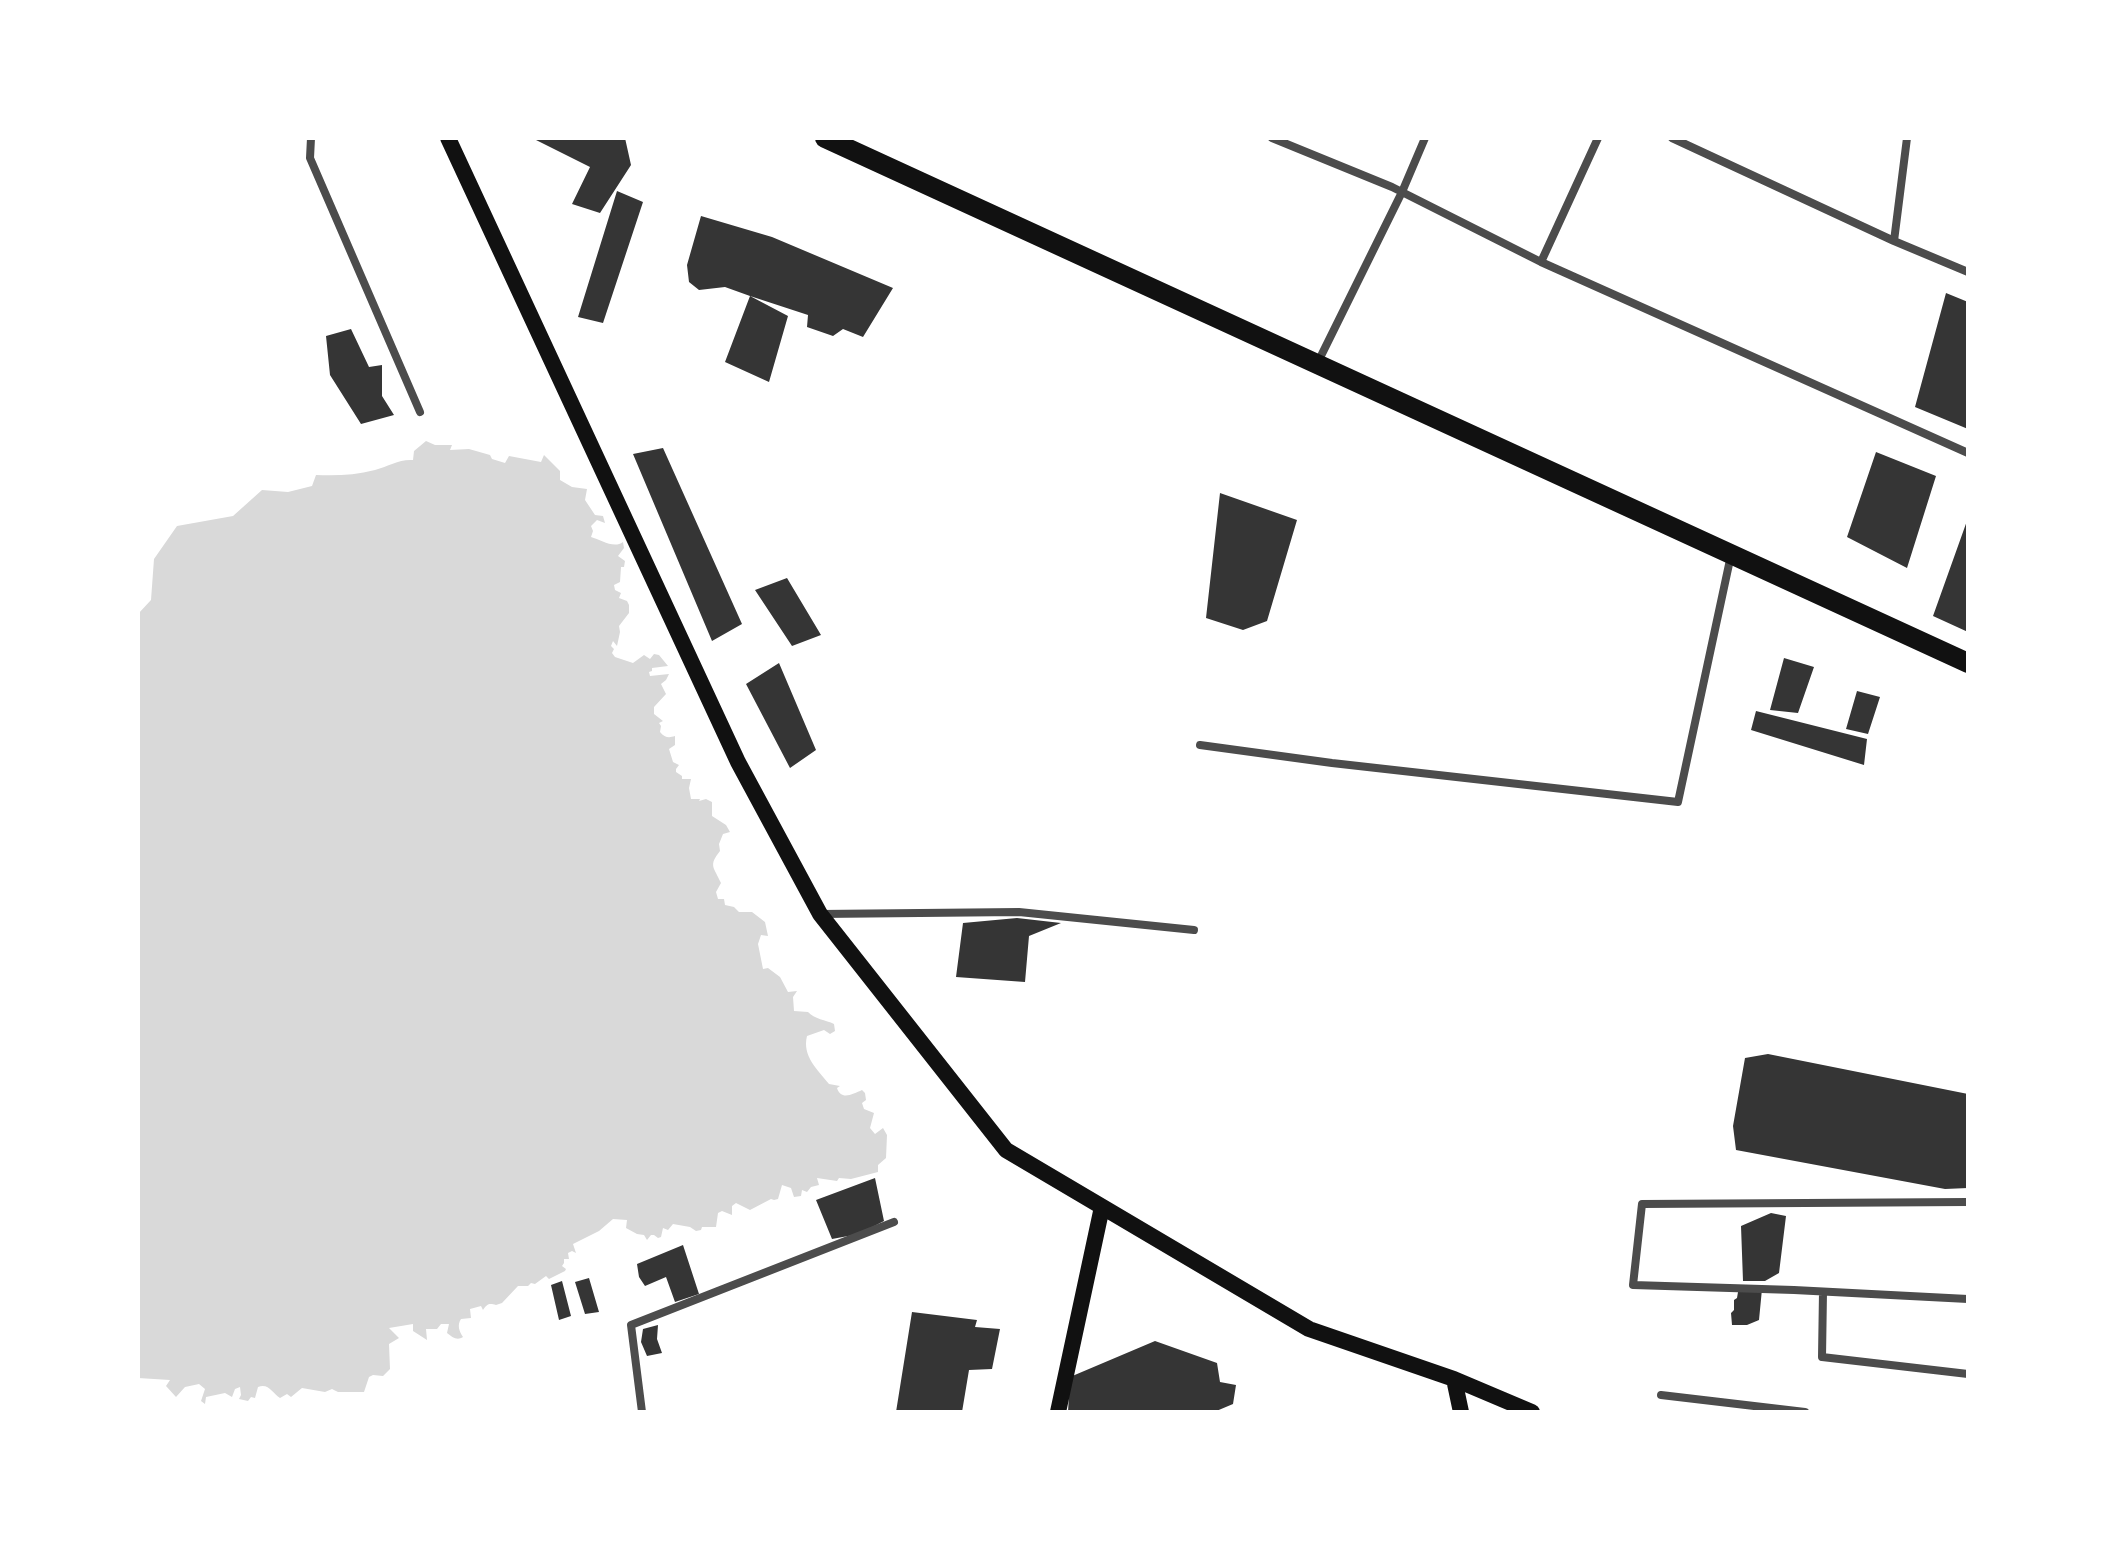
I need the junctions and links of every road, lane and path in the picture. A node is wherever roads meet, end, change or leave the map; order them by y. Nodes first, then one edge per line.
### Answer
1 (311, 138) edge
2 (448, 138) edge
3 (825, 138) edge
4 (1272, 138) edge
5 (1425, 138) edge
6 (1598, 138) edge
7 (1672, 138) edge
8 (1907, 138) edge
9 (1685, 141) edge
10 (1402, 192) junction
11 (1894, 241) junction
12 (1541, 262) junction
13 (1968, 272) edge
14 (1317, 364) junction
15 (420, 412) dead end
16 (1968, 453) edge
17 (1731, 554) junction
18 (1968, 663) edge
19 (1200, 745) dead end
20 (820, 914) junction
21 (1194, 930) dead end
22 (1968, 1202) edge
23 (1102, 1207) junction
24 (894, 1222) dead end
25 (1823, 1292) junction
26 (1968, 1299) edge
27 (1968, 1374) edge
28 (1454, 1379) junction
29 (1661, 1395) dead end
30 (642, 1412) edge
31 (1058, 1412) edge
32 (1461, 1412) edge
33 (1532, 1412) edge
34 (1803, 1412) edge

1 - 15 street
2 - 20 main road
3 - 14 highway
4 - 10 street
5 - 10 street
6 - 12 street
7 - 9 street
8 - 11 street
9 - 11 street
10 - 12 street
10 - 14 street
11 - 13 street
12 - 16 street
14 - 17 highway
17 - 18 highway
17 - 19 street
20 - 21 street
20 - 23 main road
22 - 25 street
23 - 28 main road
23 - 31 main road
24 - 30 street
25 - 26 street
25 - 27 street
28 - 32 main road
28 - 33 main road
29 - 34 street

